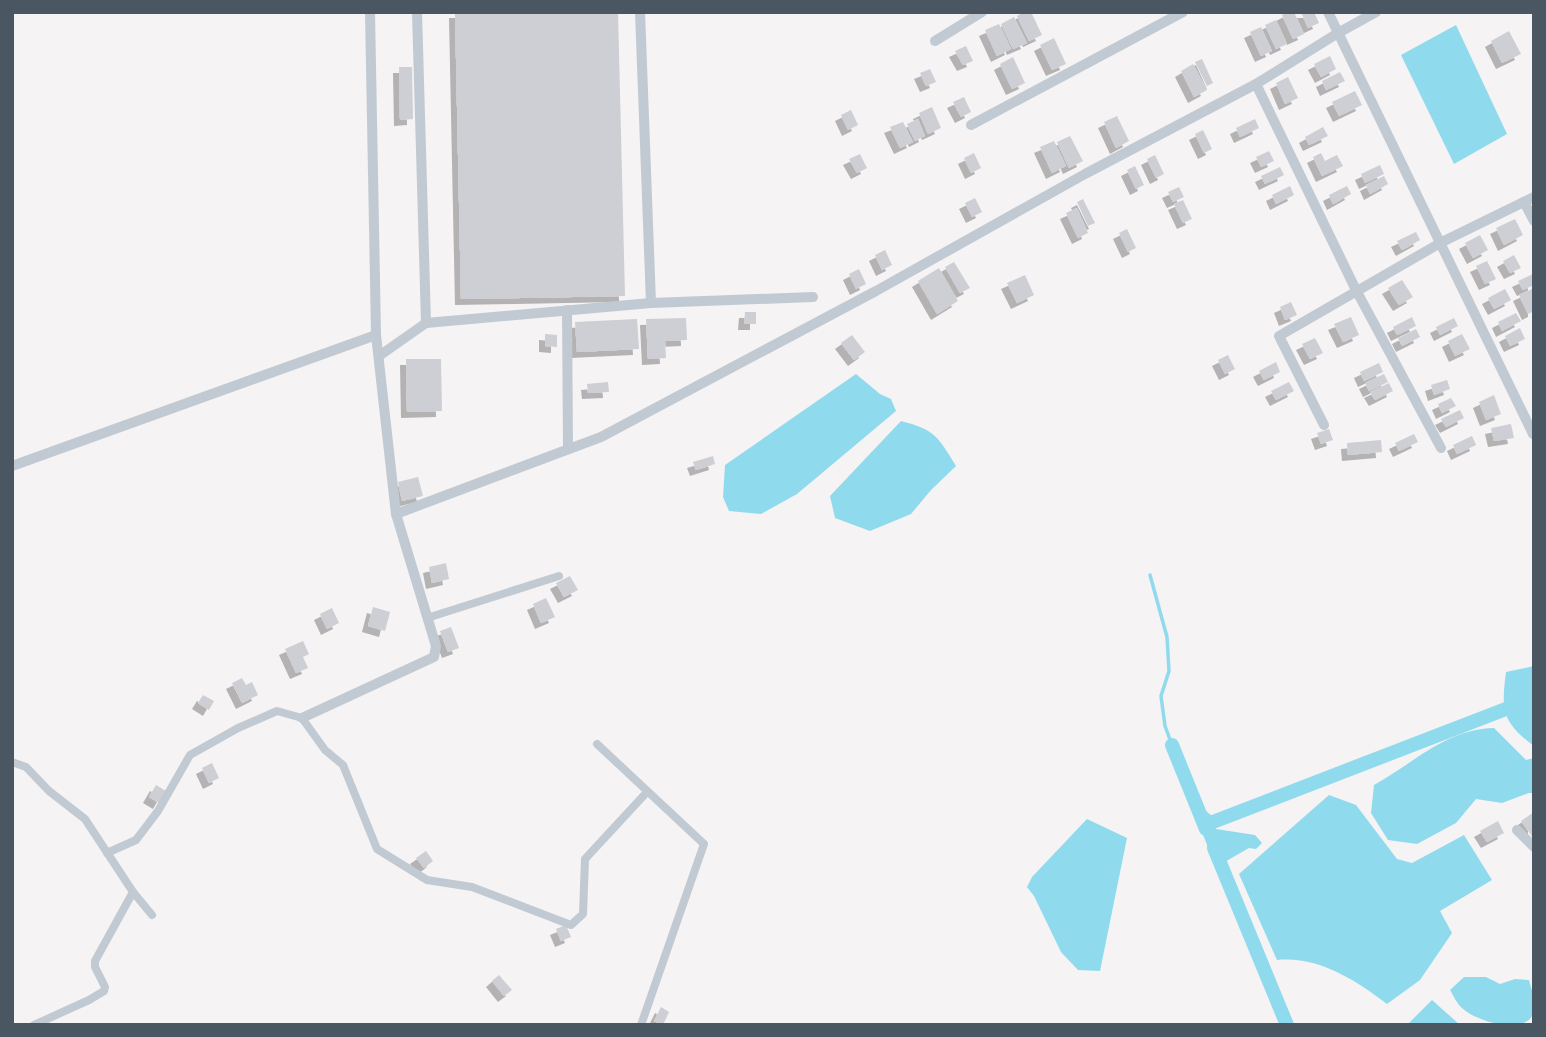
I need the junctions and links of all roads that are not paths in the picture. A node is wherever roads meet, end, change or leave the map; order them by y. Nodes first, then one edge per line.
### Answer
1 (370, 12) edge
2 (417, 12) edge
3 (640, 12) edge
4 (982, 12) edge
5 (1183, 12) edge
6 (1328, 12) edge
7 (1376, 12) edge
8 (1338, 33) junction
9 (935, 41) dead end
10 (1256, 84) junction
11 (971, 125) dead end
12 (1529, 200) edge
13 (1534, 221) edge
14 (1441, 242) junction
15 (1356, 290) junction
16 (813, 297) dead end
17 (651, 303) junction
18 (567, 310) junction
19 (426, 323) junction
20 (376, 335) junction
21 (379, 356) junction
22 (1324, 425) dead end
23 (1533, 434) edge
24 (568, 448) junction
25 (1441, 448) dead end
26 (12, 466) edge
27 (396, 514) junction
28 (559, 576) dead end
29 (427, 618) junction
30 (302, 718) junction
31 (597, 744) dead end
32 (12, 762) edge
33 (647, 792) junction
34 (1517, 830) dead end
35 (1534, 847) edge
36 (107, 853) junction
37 (133, 892) junction
38 (152, 915) dead end
39 (34, 1025) edge
40 (641, 1025) edge

1 - 20 street
2 - 19 street
3 - 17 street
4 - 9 street
5 - 11 street
6 - 8 street
7 - 8 street
8 - 10 street
8 - 14 street
10 - 15 street
10 - 24 street
12 - 13 street
12 - 14 street
14 - 15 street
14 - 23 street
15 - 22 street
15 - 25 street
16 - 17 street
17 - 18 street
18 - 19 street
18 - 24 street
19 - 21 street
20 - 21 street
20 - 26 street
21 - 27 street
24 - 27 street
27 - 29 street
28 - 29 street
29 - 30 street
30 - 33 street
30 - 36 street
31 - 33 street
32 - 36 street
33 - 40 street
34 - 35 street
36 - 37 street
37 - 38 street
37 - 39 street

